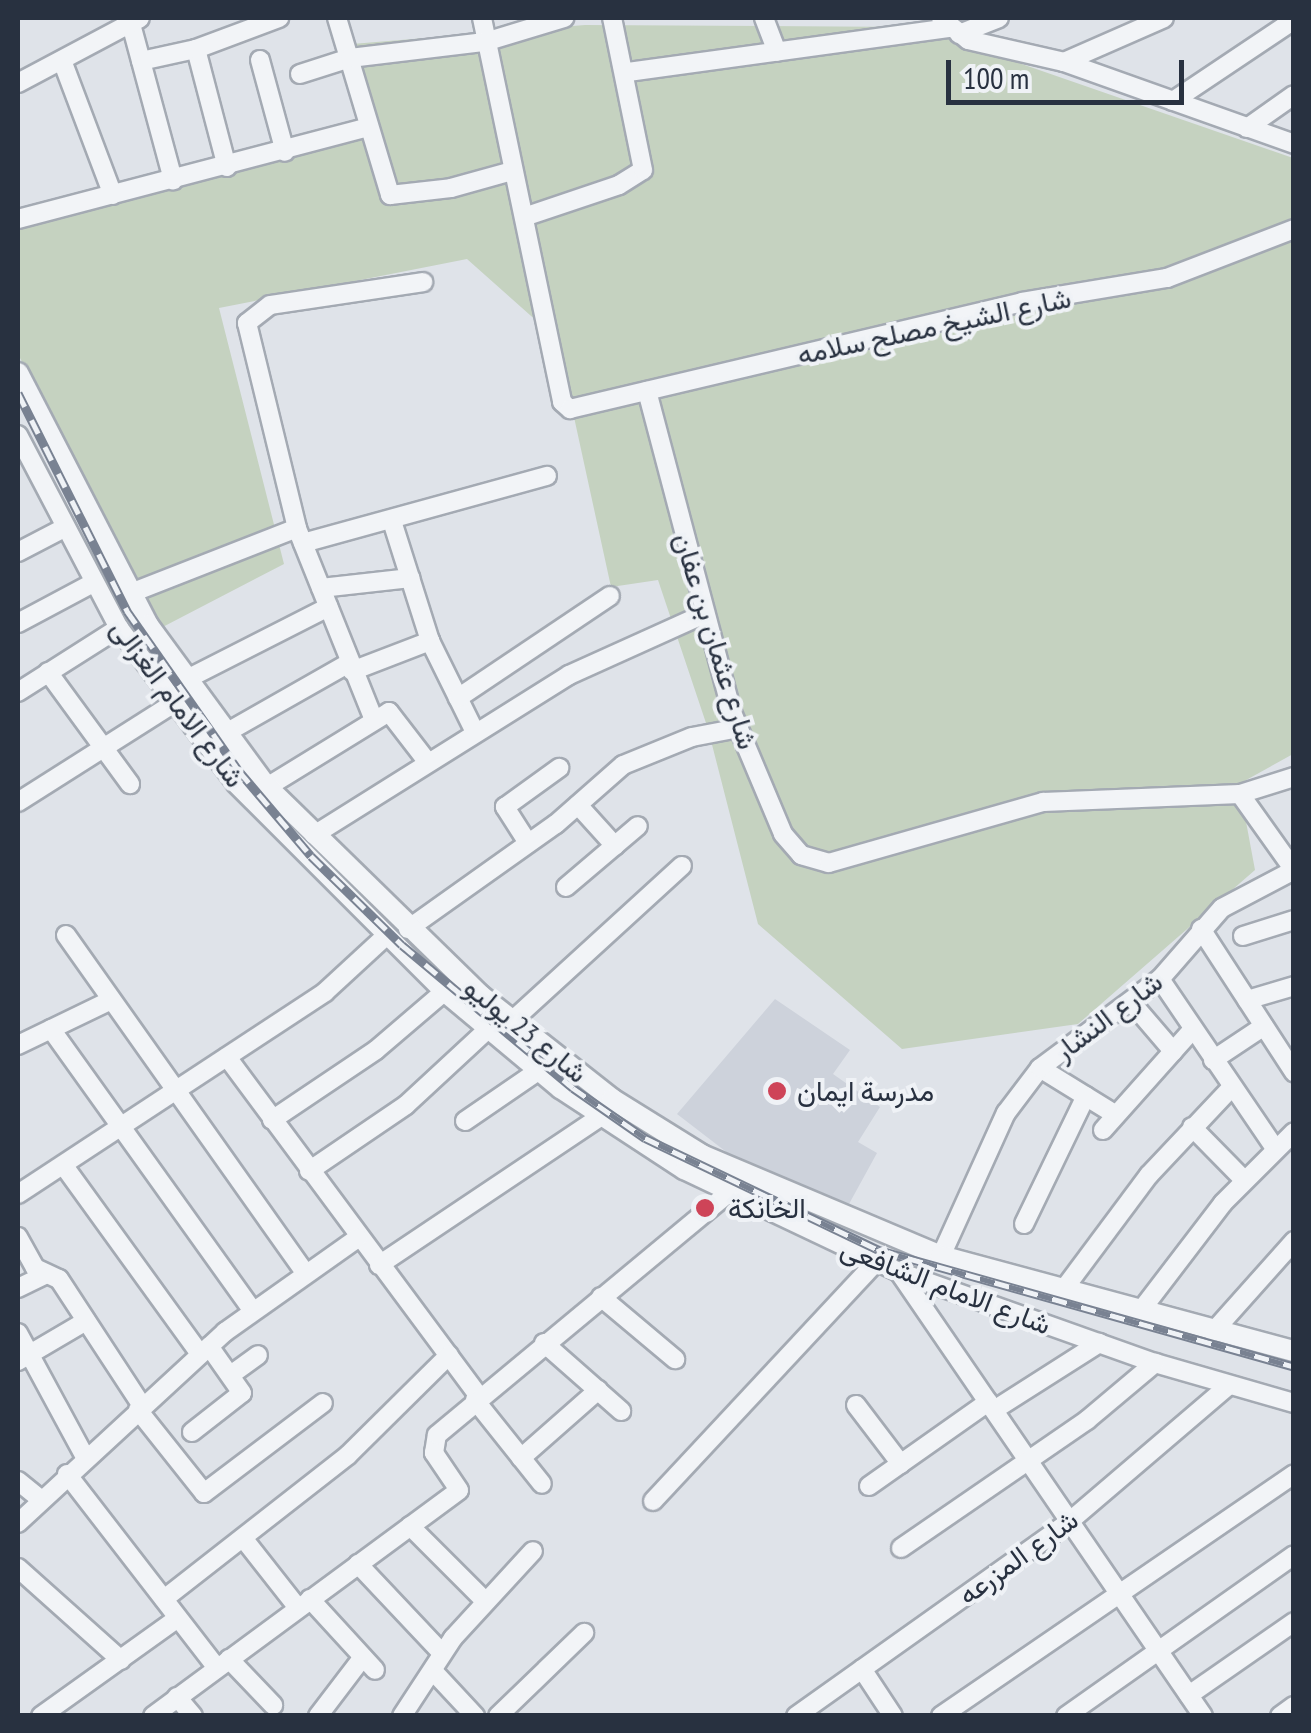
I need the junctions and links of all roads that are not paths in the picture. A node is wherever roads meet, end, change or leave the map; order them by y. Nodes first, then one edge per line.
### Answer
1 (279, 18) edge
2 (337, 18) edge
3 (482, 18) edge
4 (564, 18) edge
5 (612, 18) edge
6 (764, 18) edge
7 (999, 18) edge
8 (1164, 18) edge
9 (1294, 20) edge
10 (136, 21) edge
11 (950, 27) edge
12 (486, 42) junction
13 (196, 49) junction
14 (777, 52) junction
15 (350, 58) junction
16 (260, 60) dead end
17 (141, 61) junction
18 (1064, 62) junction
19 (63, 63) junction
20 (628, 72) junction
21 (300, 74) dead end
22 (18, 83) edge
23 (1294, 94) edge
24 (1173, 101) junction
25 (368, 127) junction
26 (1247, 128) junction
27 (1294, 144) edge
28 (284, 152) junction
29 (226, 167) junction
30 (512, 171) junction
31 (172, 180) junction
32 (113, 195) junction
33 (524, 218) junction
34 (18, 219) edge
35 (1294, 229) edge
36 (423, 282) dead end
37 (18, 373) edge
38 (647, 392) junction
39 (18, 435) edge
40 (26, 475) edge
41 (546, 476) dead end
42 (392, 520) junction
43 (64, 528) junction
44 (300, 536) junction
45 (18, 552) edge
46 (410, 578) junction
47 (93, 583) junction
48 (321, 588) junction
49 (131, 593) junction
50 (610, 596) dead end
51 (328, 607) junction
52 (702, 615) junction
53 (18, 622) edge
54 (119, 628) junction
55 (430, 640) junction
56 (350, 667) junction
57 (48, 672) junction
58 (185, 680) junction
59 (18, 692) edge
60 (458, 698) junction
61 (174, 703) junction
62 (374, 720) junction
63 (739, 728) junction
64 (475, 732) junction
65 (224, 734) junction
66 (104, 748) junction
67 (426, 760) junction
68 (559, 768) dead end
69 (1294, 777) edge
70 (130, 784) dead end
71 (267, 787) junction
72 (1240, 794) junction
73 (18, 802) edge
74 (578, 804) junction
75 (638, 826) dead end
76 (314, 835) junction
77 (528, 842) junction
78 (615, 846) junction
79 (682, 866) dead end
80 (1294, 870) edge
81 (566, 888) dead end
82 (1294, 920) edge
83 (408, 929) junction
84 (1201, 930) junction
85 (66, 935) dead end
86 (386, 936) junction
87 (1243, 936) dead end
88 (1160, 979) junction
89 (1294, 986) edge
90 (444, 992) junction
91 (1247, 1000) junction
92 (109, 1001) junction
93 (1131, 1002) junction
94 (512, 1022) junction
95 (1264, 1026) junction
96 (52, 1028) junction
97 (1192, 1029) junction
98 (487, 1030) junction
99 (18, 1045) edge
100 (1173, 1051) junction
101 (227, 1057) junction
102 (1213, 1060) junction
103 (1040, 1068) junction
104 (538, 1071) junction
105 (1294, 1072) edge
106 (1230, 1089) junction
107 (174, 1094) junction
108 (1086, 1096) junction
109 (1116, 1115) junction
110 (599, 1118) junction
111 (272, 1120) junction
112 (465, 1120) dead end
113 (1192, 1127) junction
114 (120, 1128) junction
115 (1102, 1130) dead end
116 (1294, 1132) edge
117 (1275, 1148) junction
118 (64, 1166) junction
119 (309, 1171) junction
120 (1244, 1180) junction
121 (728, 1193) junction
122 (18, 1194) edge
123 (1024, 1224) dead end
124 (18, 1237) edge
125 (358, 1238) junction
126 (1294, 1241) edge
127 (940, 1256) junction
128 (876, 1262) junction
129 (378, 1265) junction
130 (899, 1272) junction
131 (305, 1273) junction
132 (47, 1274) junction
133 (18, 1288) edge
134 (1061, 1293) junction
135 (601, 1297) junction
136 (252, 1310) junction
137 (1139, 1313) junction
138 (86, 1320) junction
139 (1214, 1332) junction
140 (18, 1333) edge
141 (544, 1343) junction
142 (1099, 1343) junction
143 (204, 1350) junction
144 (1294, 1351) edge
145 (258, 1354) dead end
146 (449, 1355) junction
147 (23, 1358) edge
148 (675, 1358) dead end
149 (1156, 1363) junction
150 (232, 1374) junction
151 (1229, 1384) junction
152 (598, 1390) junction
153 (477, 1398) junction
154 (323, 1403) dead end
155 (1294, 1404) edge
156 (856, 1405) dead end
157 (991, 1406) junction
158 (140, 1408) junction
159 (621, 1410) dead end
160 (192, 1432) dead end
161 (85, 1457) junction
162 (521, 1458) junction
163 (1028, 1460) junction
164 (901, 1464) junction
165 (66, 1474) junction
166 (1294, 1474) edge
167 (18, 1481) edge
168 (542, 1484) dead end
169 (869, 1486) dead end
170 (40, 1498) junction
171 (653, 1501) dead end
172 (1070, 1521) junction
173 (18, 1523) edge
174 (410, 1526) junction
175 (243, 1538) junction
176 (901, 1548) dead end
177 (533, 1551) dead end
178 (1294, 1555) edge
179 (358, 1564) junction
180 (18, 1568) edge
181 (1119, 1594) junction
182 (164, 1599) junction
183 (485, 1601) junction
184 (304, 1603) junction
185 (178, 1618) junction
186 (1294, 1622) edge
187 (584, 1633) dead end
188 (1158, 1650) junction
189 (442, 1653) junction
190 (121, 1660) junction
191 (223, 1664) junction
192 (862, 1669) junction
193 (432, 1671) junction
194 (1189, 1695) junction
195 (177, 1698) junction
196 (272, 1706) dead end
197 (1294, 1706) edge
198 (1073, 1714) edge
199 (40, 1716) edge
200 (153, 1716) edge
201 (194, 1716) edge
202 (318, 1716) edge
203 (402, 1716) edge
204 (475, 1716) edge
205 (498, 1716) edge
206 (796, 1716) edge
207 (893, 1716) edge
208 (940, 1716) edge
209 (1203, 1716) edge
210 (1280, 1716) edge

1 - 13 street
2 - 15 street
3 - 12 street
4 - 12 street
5 - 20 street
6 - 14 street
7 - 11 street
8 - 18 street
9 - 24 street
10 - 17 street
10 - 19 street
11 - 14 street
11 - 18 street
12 - 15 street
12 - 30 street
13 - 17 street
13 - 29 street
14 - 20 street
15 - 21 street
15 - 25 street
16 - 28 street
17 - 31 street
18 - 24 street
19 - 22 street
19 - 32 street
20 - 33 street
23 - 26 street
24 - 26 street
25 - 28 street
25 - 30 street
26 - 27 street
28 - 29 street
29 - 31 street
30 - 33 street
31 - 32 street
32 - 34 street
33 - 38 street, شارع الشيخ مصلح سلامه
35 - 38 street, شارع الشيخ مصلح سلامه
36 - 44 street
37 - 49 street, شارع 23 يوليو
38 - 52 street, شارع عثمان بن عفان
39 - 40 street, شارع الامام الغزالى
40 - 43 street, شارع الامام الغزالى
41 - 42 street
42 - 44 street
42 - 46 street
43 - 45 street
43 - 47 street, شارع الامام الغزالى
44 - 48 street
44 - 49 street
46 - 48 street
46 - 55 street
47 - 53 street
47 - 54 street, شارع الامام الغزالى
48 - 51 street
49 - 58 street, شارع 23 يوليو
50 - 60 street
51 - 56 street
51 - 58 street
52 - 63 street, شارع عثمان بن عفان
52 - 64 street
54 - 57 street
54 - 61 street, شارع الامام الغزالى
55 - 56 street
55 - 60 street
56 - 62 street
56 - 65 street
57 - 59 street
57 - 66 street
58 - 65 street, شارع 23 يوليو
60 - 64 street
61 - 66 street
61 - 86 street, شارع الامام الغزالى
62 - 67 street
62 - 71 street
63 - 72 street, شارع عثمان بن عفان
63 - 74 street
64 - 67 street
65 - 71 street, شارع 23 يوليو
66 - 70 street
66 - 73 street
67 - 76 street
68 - 77 street
69 - 72 street, شارع عثمان بن عفان
71 - 76 street, شارع 23 يوليو
72 - 80 street
74 - 77 street
74 - 78 street
75 - 78 street
76 - 83 street, شارع 23 يوليو
77 - 83 street
78 - 81 street
79 - 94 street
80 - 84 street, شارع النشار
82 - 87 street
83 - 94 street, شارع 23 يوليو
84 - 88 street, شارع النشار
84 - 91 street
85 - 92 street
86 - 90 street, شارع الامام الشافعى
86 - 101 street
88 - 93 street, شارع النشار
88 - 97 street
89 - 91 street
90 - 98 street, شارع الامام الشافعى
90 - 111 street
91 - 95 street
92 - 96 street
92 - 107 street
93 - 100 street
93 - 103 street, شارع النشار
94 - 127 street, شارع 23 يوليو
95 - 102 street
95 - 105 street
96 - 99 street
96 - 114 street
97 - 100 street
97 - 102 street
98 - 104 street, شارع الامام الشافعى
98 - 119 street
100 - 109 street
101 - 107 street
101 - 111 street
102 - 106 street
103 - 108 street
103 - 127 street, شارع النشار
104 - 110 street, شارع الامام الشافعى
104 - 112 street
106 - 113 street
106 - 117 street
107 - 114 street
107 - 131 street
108 - 109 street
108 - 123 street
109 - 115 street
110 - 121 street, شارع الامام الشافعى
110 - 129 street
111 - 119 street
113 - 120 street
113 - 134 street
114 - 118 street
114 - 136 street
116 - 117 street
117 - 120 street
118 - 122 street
118 - 143 street
119 - 125 street
120 - 137 street
121 - 128 street, شارع الامام الشافعى
121 - 135 street
124 - 132 street
125 - 129 street
125 - 131 street
126 - 139 street
127 - 134 street, شارع 23 يوليو
128 - 130 street, شارع الامام الشافعى
128 - 171 street
129 - 146 street
130 - 142 street, شارع الامام الشافعى
130 - 157 street
131 - 136 street
132 - 133 street
132 - 138 street
134 - 137 street, شارع 23 يوليو
135 - 141 street
135 - 148 street
136 - 143 street
137 - 139 street, شارع 23 يوليو
138 - 147 street
138 - 158 street
139 - 144 street, شارع 23 يوليو
140 - 147 street
141 - 152 street
141 - 153 street
142 - 149 street, شارع الامام الشافعى
142 - 157 street
143 - 150 street
143 - 158 street
145 - 150 street
146 - 153 street
146 - 175 street
147 - 161 street
149 - 151 street, شارع الامام الشافعى
149 - 163 street
150 - 160 street
151 - 155 street, شارع الامام الشافعى
151 - 172 street, شارع المزرعه
152 - 159 street
152 - 162 street
153 - 162 street
153 - 174 street
154 - 158 street
156 - 164 street
157 - 163 street
157 - 164 street
158 - 161 street
161 - 165 street
162 - 168 street
163 - 172 street
163 - 176 street
164 - 169 street
165 - 170 street
165 - 182 street
166 - 181 street
167 - 170 street
170 - 173 street
172 - 181 street
172 - 192 street, شارع المزرعه
174 - 179 street
174 - 183 street
175 - 182 street
175 - 184 street
177 - 183 street
178 - 188 street
179 - 184 street
179 - 189 street
180 - 190 street
181 - 188 street
181 - 208 street
182 - 185 street
183 - 189 street
184 - 191 street
184 - 202 street
185 - 190 street
185 - 191 street
186 - 194 street
187 - 205 street
188 - 194 street
188 - 198 street
189 - 193 street
190 - 199 street
191 - 195 street
191 - 196 street
192 - 206 street, شارع المزرعه
192 - 207 street
193 - 203 street
193 - 204 street
194 - 209 street
195 - 200 street
195 - 201 street
197 - 210 street

